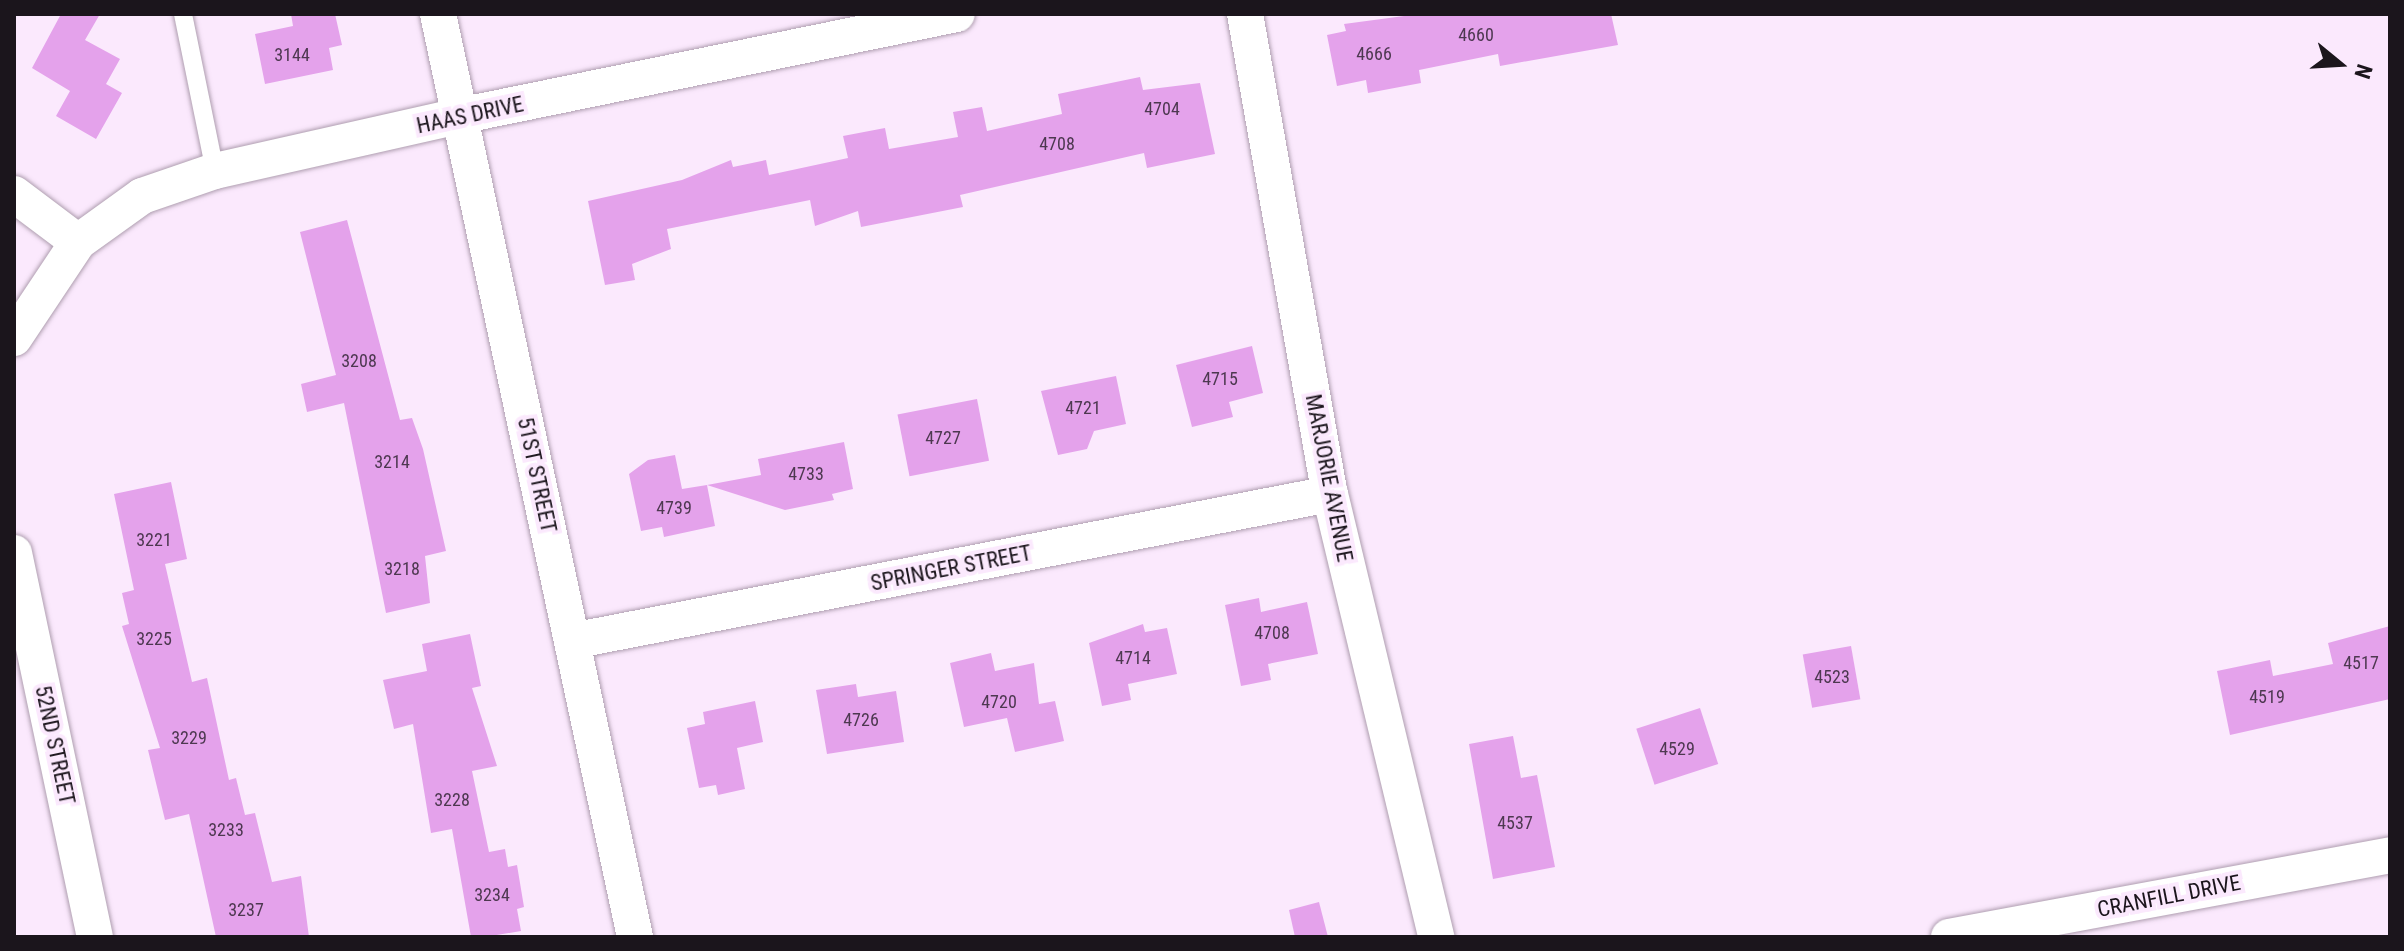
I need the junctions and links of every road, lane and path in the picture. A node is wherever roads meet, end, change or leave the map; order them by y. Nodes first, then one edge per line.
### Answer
1 (183, 14) edge
2 (438, 14) edge
3 (957, 14) edge
4 (1245, 14) edge
5 (459, 116) junction
6 (215, 171) junction
7 (14, 194) edge
8 (78, 242) junction
9 (14, 338) edge
10 (1330, 494) junction
11 (14, 555) edge
12 (572, 641) junction
13 (2390, 855) edge
14 (95, 937) edge
15 (635, 937) edge
16 (1436, 937) edge
17 (1949, 937) edge

1 - 6 lane
2 - 5 street, 51ST STREET
3 - 5 street, HAAS DRIVE
4 - 10 street, MARJORIE AVENUE
5 - 6 street, HAAS DRIVE
5 - 12 street, 51ST STREET
6 - 8 street, HAAS DRIVE
7 - 8 street
8 - 9 street
10 - 12 street, SPRINGER STREET
10 - 16 street, MARJORIE AVENUE
11 - 14 street, 52ND STREET
12 - 15 street, 51ST STREET
13 - 17 street, CRANFILL DRIVE

